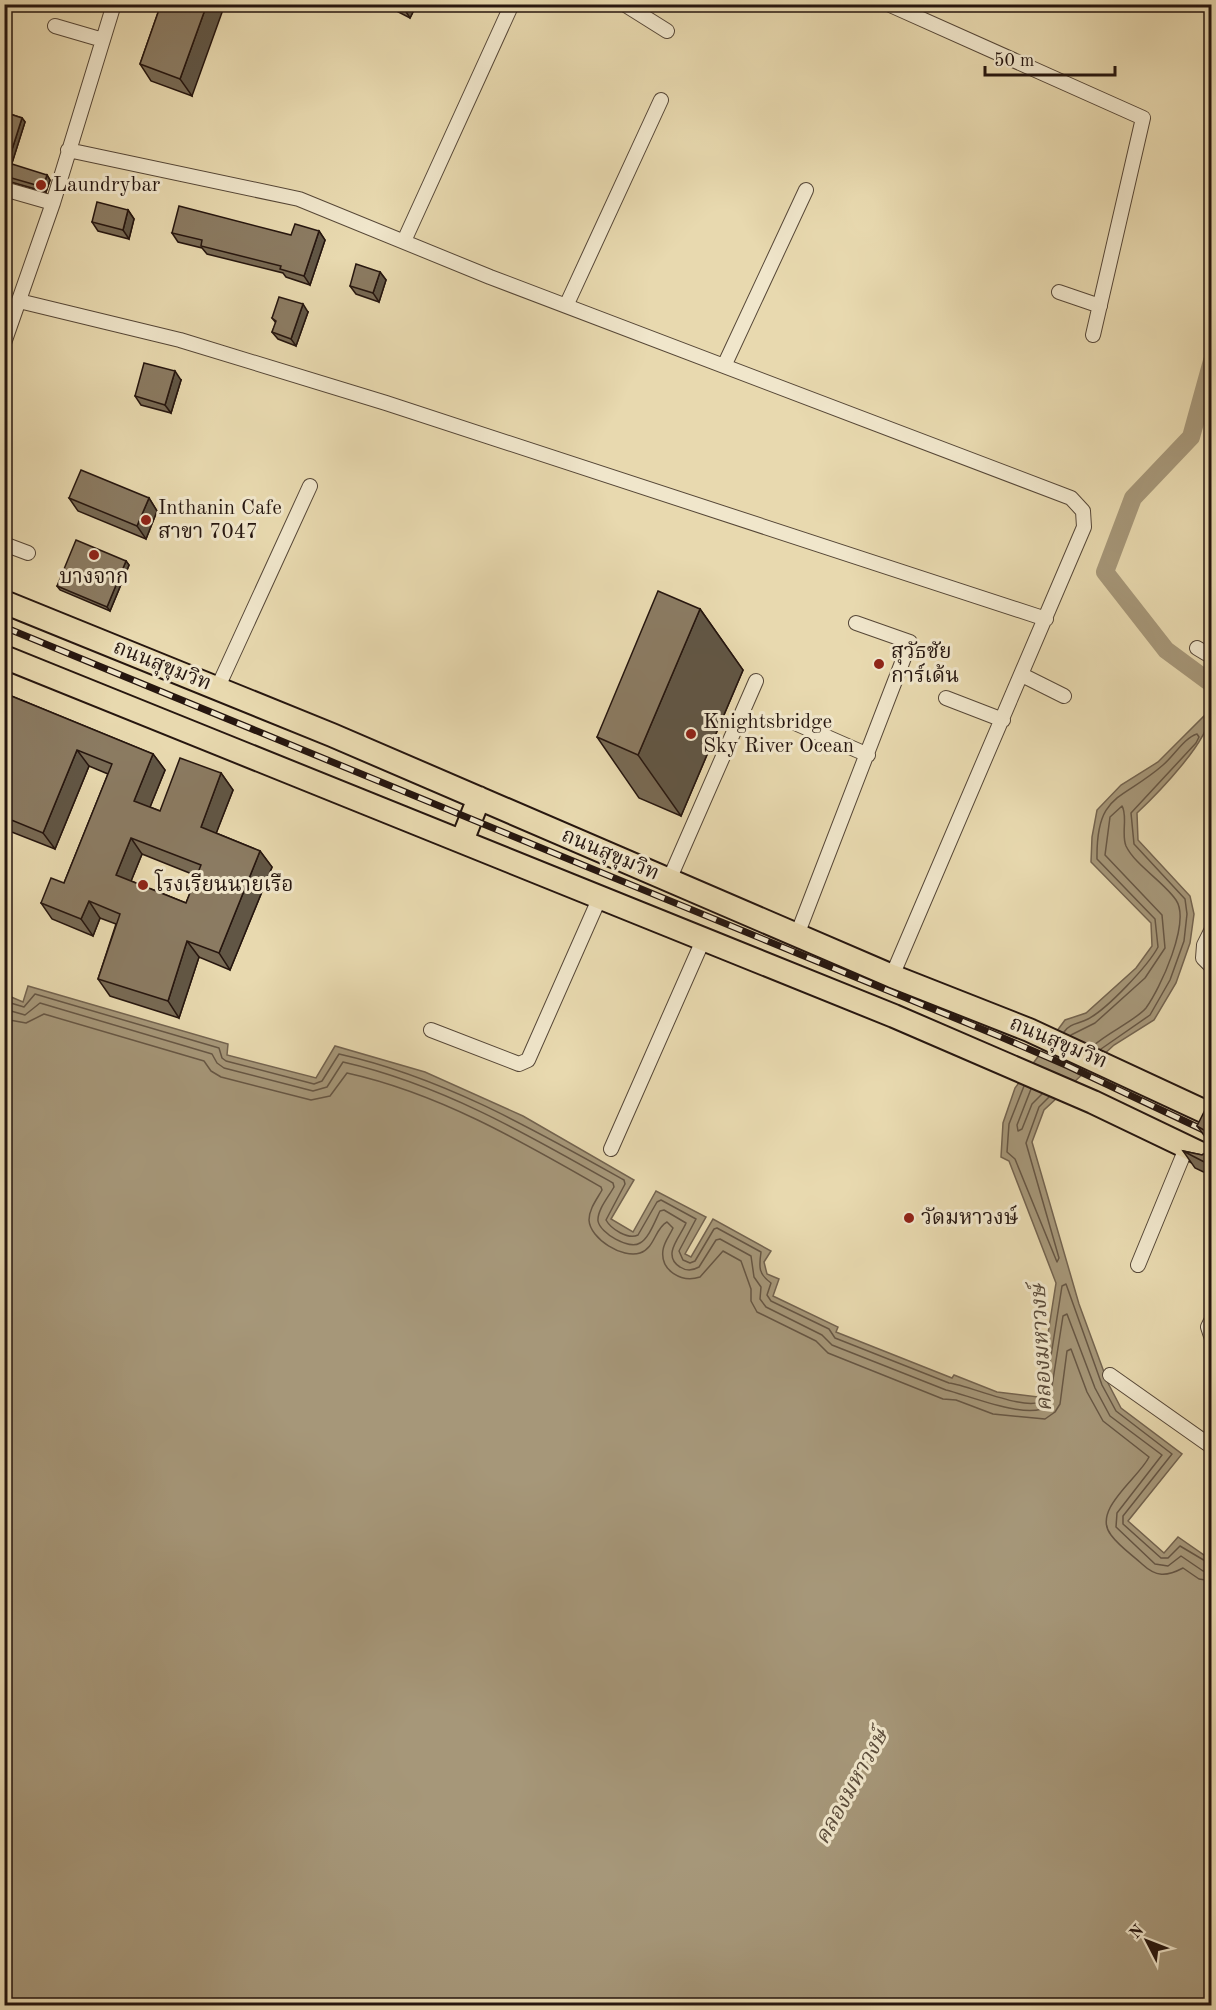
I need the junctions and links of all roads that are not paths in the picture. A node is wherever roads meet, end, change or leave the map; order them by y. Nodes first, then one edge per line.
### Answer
1 (114, 4) edge
2 (512, 4) edge
3 (624, 4) edge
4 (888, 4) edge
5 (55, 26) dead end
6 (667, 31) dead end
7 (103, 40) junction
8 (661, 100) dead end
9 (68, 150) junction
10 (4, 189) edge
11 (806, 190) dead end
12 (53, 202) junction
13 (404, 241) junction
14 (1059, 292) dead end
15 (19, 301) junction
16 (566, 306) junction
17 (1100, 306) junction
18 (1093, 335) dead end
19 (4, 343) edge
20 (724, 366) junction
21 (310, 486) dead end
22 (4, 544) edge
23 (28, 553) dead end
24 (4, 602) edge
25 (1046, 619) junction
26 (856, 623) dead end
27 (1197, 648) dead end
28 (4, 657) edge
29 (1212, 657) edge
30 (1022, 675) junction
31 (756, 681) dead end
32 (217, 689) junction
33 (1064, 696) dead end
34 (946, 698) dead end
35 (1003, 720) junction
36 (795, 723) dead end
37 (868, 755) junction
38 (479, 798) junction
39 (462, 841) junction
40 (669, 880) junction
41 (600, 897) junction
42 (1212, 929) edge
43 (797, 935) junction
44 (704, 938) junction
45 (1212, 967) edge
46 (892, 976) junction
47 (431, 1030) dead end
48 (1202, 1111) edge
49 (1177, 1142) junction
50 (611, 1149) dead end
51 (1212, 1159) edge
52 (1138, 1265) dead end
53 (1212, 1319) edge
54 (1212, 1339) edge
55 (1110, 1376) dead end
56 (1212, 1447) edge

1 - 7 street
2 - 13 street
3 - 6 street
4 - 17 street
5 - 7 street
7 - 9 street
8 - 16 street
9 - 12 street
9 - 13 street
10 - 12 street
11 - 20 street
12 - 15 street
13 - 16 street
14 - 17 street
15 - 19 street
15 - 25 street
16 - 20 street
17 - 18 street
20 - 25 street
21 - 32 street
22 - 23 street
24 - 32 highway, ถนนสุขุมวิท
25 - 30 street
26 - 37 street
27 - 29 street
28 - 39 highway, ถนนสุขุมวิท
30 - 33 street
30 - 35 street
31 - 40 street
32 - 38 highway, ถนนสุขุมวิท
34 - 35 street
35 - 46 street
36 - 37 street
37 - 43 street
38 - 39 highway
38 - 40 highway, ถนนสุขุมวิท
39 - 41 highway, ถนนสุขุมวิท
40 - 43 highway, ถนนสุขุมวิท
41 - 44 highway, ถนนสุขุมวิท
41 - 47 street
42 - 45 street
43 - 46 highway, ถนนสุขุมวิท
44 - 49 highway, ถนนสุขุมวิท
44 - 50 street
46 - 48 highway, ถนนสุขุมวิท
49 - 51 highway, ถนนสุขุมวิท
49 - 52 street
53 - 54 street
55 - 56 street

